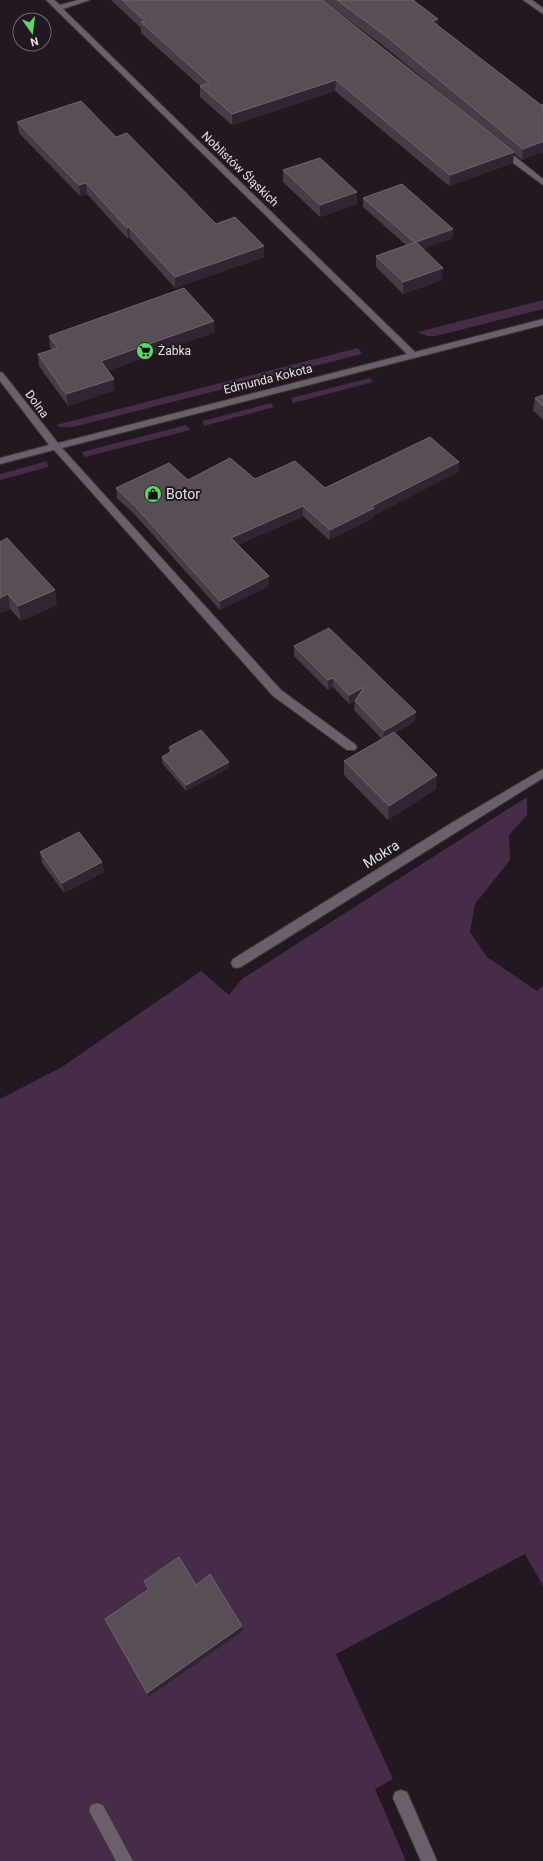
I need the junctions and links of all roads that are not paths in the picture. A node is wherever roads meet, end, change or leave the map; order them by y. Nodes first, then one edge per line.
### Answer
1 (50, 0) edge
2 (86, 0) edge
3 (526, 0) edge
4 (58, 8) junction
5 (543, 12) edge
6 (492, 142) edge
7 (543, 183) edge
8 (543, 322) edge
9 (413, 355) junction
10 (0, 375) edge
11 (55, 447) junction
12 (0, 461) edge
13 (351, 747) dead end
14 (543, 773) edge
15 (237, 963) dead end
16 (401, 1798) dead end
17 (97, 1811) dead end
18 (125, 1861) edge
19 (429, 1861) edge

1 - 4 street, Noblistów Śląskich
2 - 4 street
3 - 5 street
4 - 9 street, Noblistów Śląskich
6 - 7 street
8 - 9 street, Edmunda Kokota
9 - 11 street, Edmunda Kokota
10 - 11 street, Dolna
11 - 12 street, Edmunda Kokota
11 - 13 street, Dolna
14 - 15 street, Mokra
16 - 19 street
17 - 18 street

